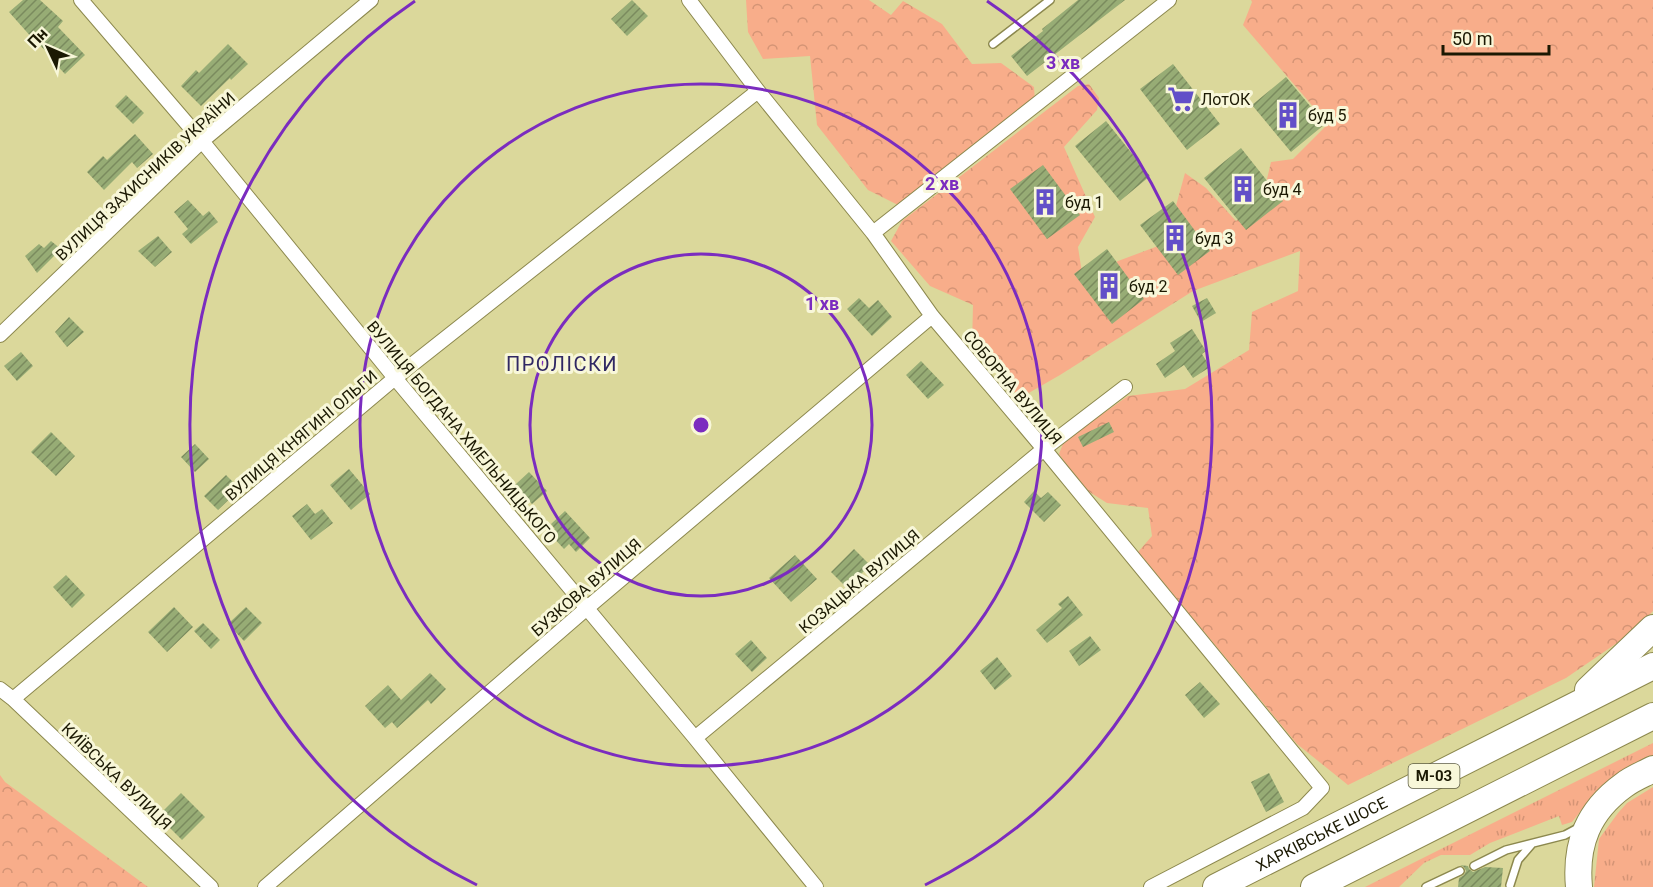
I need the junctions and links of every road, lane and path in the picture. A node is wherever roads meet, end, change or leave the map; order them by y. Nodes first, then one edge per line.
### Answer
1 (81, 0) edge
2 (371, 0) edge
3 (689, 0) edge
4 (1050, 0) edge
5 (1169, 0) edge
6 (993, 44) dead end
7 (758, 91) junction
8 (202, 141) junction
9 (873, 233) junction
10 (932, 316) junction
11 (0, 335) edge
12 (395, 378) junction
13 (1125, 387) dead end
14 (1044, 449) junction
15 (586, 608) junction
16 (1653, 628) edge
17 (1653, 666) edge
18 (0, 689) edge
19 (13, 699) junction
20 (1567, 710) junction
21 (1653, 716) edge
22 (694, 738) junction
23 (1653, 769) edge
24 (1598, 811) junction
25 (1531, 845) junction
26 (1474, 866) dead end
27 (1460, 872) dead end
28 (1510, 885) dead end
29 (211, 887) edge
30 (265, 887) edge
31 (816, 887) edge
32 (1151, 887) edge
33 (1216, 887) edge
34 (1314, 887) edge
35 (1426, 887) edge
36 (1579, 887) edge

1 - 8 street, ВУЛИЦЯ БОГДАНА ХМЕЛЬНИЦЬКОГО
2 - 8 street, ВУЛИЦЯ ЗАХИСНИКІВ УКРАЇНИ
3 - 7 street, СОБОРНА ВУЛИЦЯ
4 - 6 lane
5 - 9 street
7 - 9 street, СОБОРНА ВУЛИЦЯ
7 - 12 street, ВУЛИЦЯ КНЯГИНІ ОЛЬГИ
8 - 11 street, ВУЛИЦЯ ЗАХИСНИКІВ УКРАЇНИ
8 - 12 street, ВУЛИЦЯ БОГДАНА ХМЕЛЬНИЦЬКОГО
9 - 10 street, СОБОРНА ВУЛИЦЯ
10 - 14 street, СОБОРНА ВУЛИЦЯ
10 - 15 street, БУЗКОВА ВУЛИЦЯ
12 - 15 street, ВУЛИЦЯ БОГДАНА ХМЕЛЬНИЦЬКОГО
12 - 19 street, ВУЛИЦЯ КНЯГИНІ ОЛЬГИ
13 - 14 street, КОЗАЦЬКА ВУЛИЦЯ
14 - 22 street, КОЗАЦЬКА ВУЛИЦЯ
14 - 32 street, СОБОРНА ВУЛИЦЯ
15 - 22 street, ВУЛИЦЯ БОГДАНА ХМЕЛЬНИЦЬКОГО
15 - 30 street, БУЗКОВА ВУЛИЦЯ
16 - 20 highway
17 - 20 highway, ХАРКІВСЬКЕ ШОСЕ / М-03
18 - 19 street, КИЇВСЬКА ВУЛИЦЯ
19 - 29 street, КИЇВСЬКА ВУЛИЦЯ
20 - 33 highway, ХАРКІВСЬКЕ ШОСЕ / М-03
21 - 34 highway, М-03
22 - 31 street, ВУЛИЦЯ БОГДАНА ХМЕЛЬНИЦЬКОГО
23 - 24 highway
24 - 25 lane
24 - 36 highway
25 - 26 lane
25 - 28 lane
27 - 35 lane

